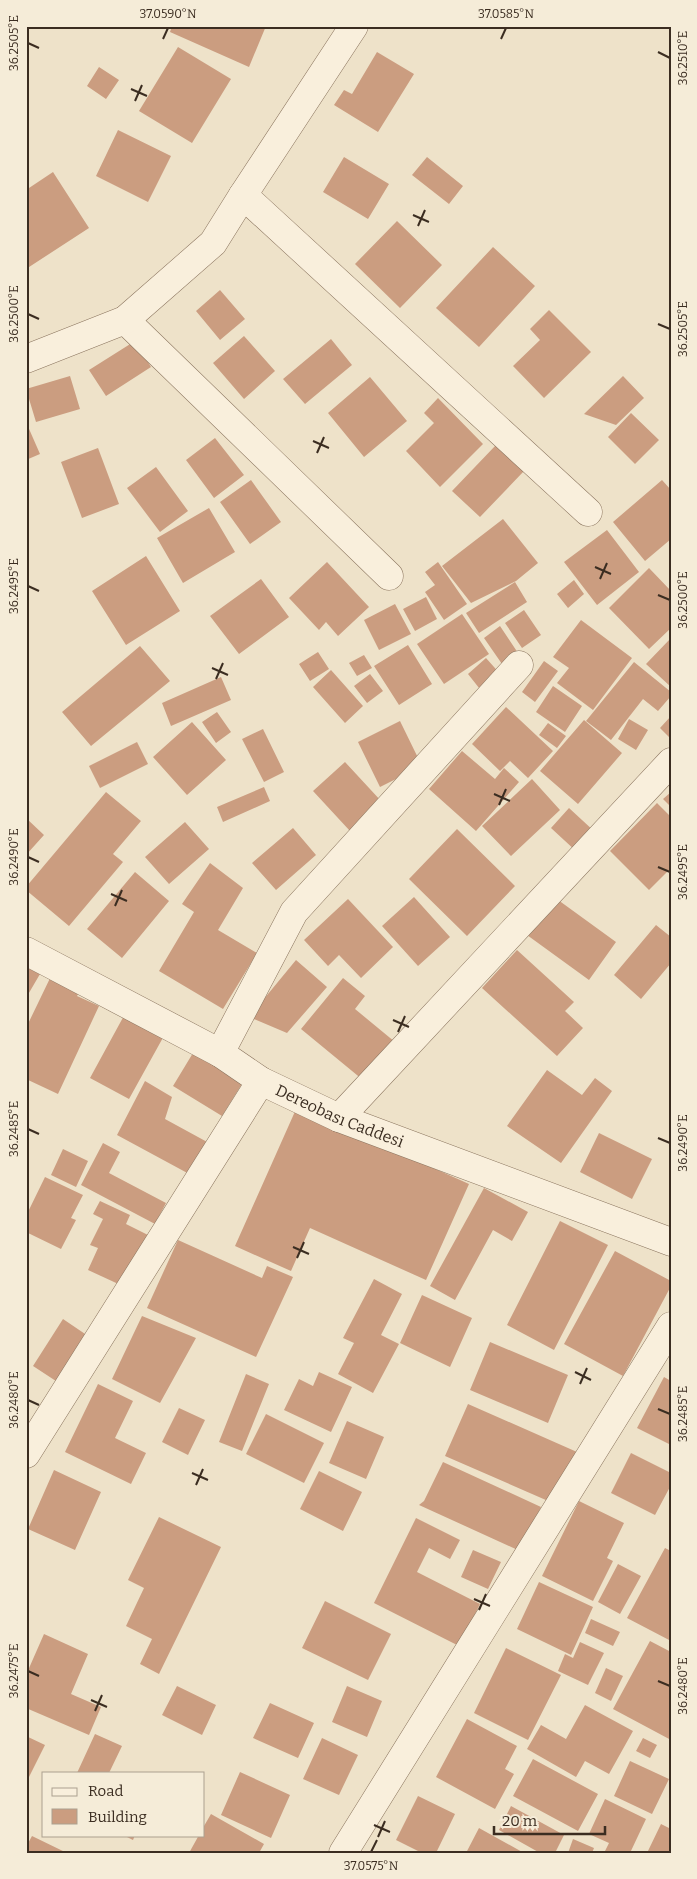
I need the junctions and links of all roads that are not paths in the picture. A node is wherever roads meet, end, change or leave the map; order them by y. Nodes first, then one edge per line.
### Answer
1 (354, 26) edge
2 (243, 195) junction
3 (125, 320) junction
4 (26, 360) edge
5 (588, 512) dead end
6 (389, 576) dead end
7 (519, 665) dead end
8 (671, 762) edge
9 (26, 951) edge
10 (220, 1053) junction
11 (261, 1081) junction
12 (339, 1118) junction
13 (671, 1242) edge
14 (671, 1326) edge
15 (26, 1454) edge
16 (343, 1853) edge

1 - 2 street
2 - 3 street
2 - 5 street
3 - 4 street
3 - 6 street
7 - 10 street
8 - 12 street
9 - 10 street, Dereobası Caddesi
10 - 11 street, Dereobası Caddesi
11 - 12 street, Dereobası Caddesi
11 - 15 street
12 - 13 street, Dereobası Caddesi
14 - 16 street

